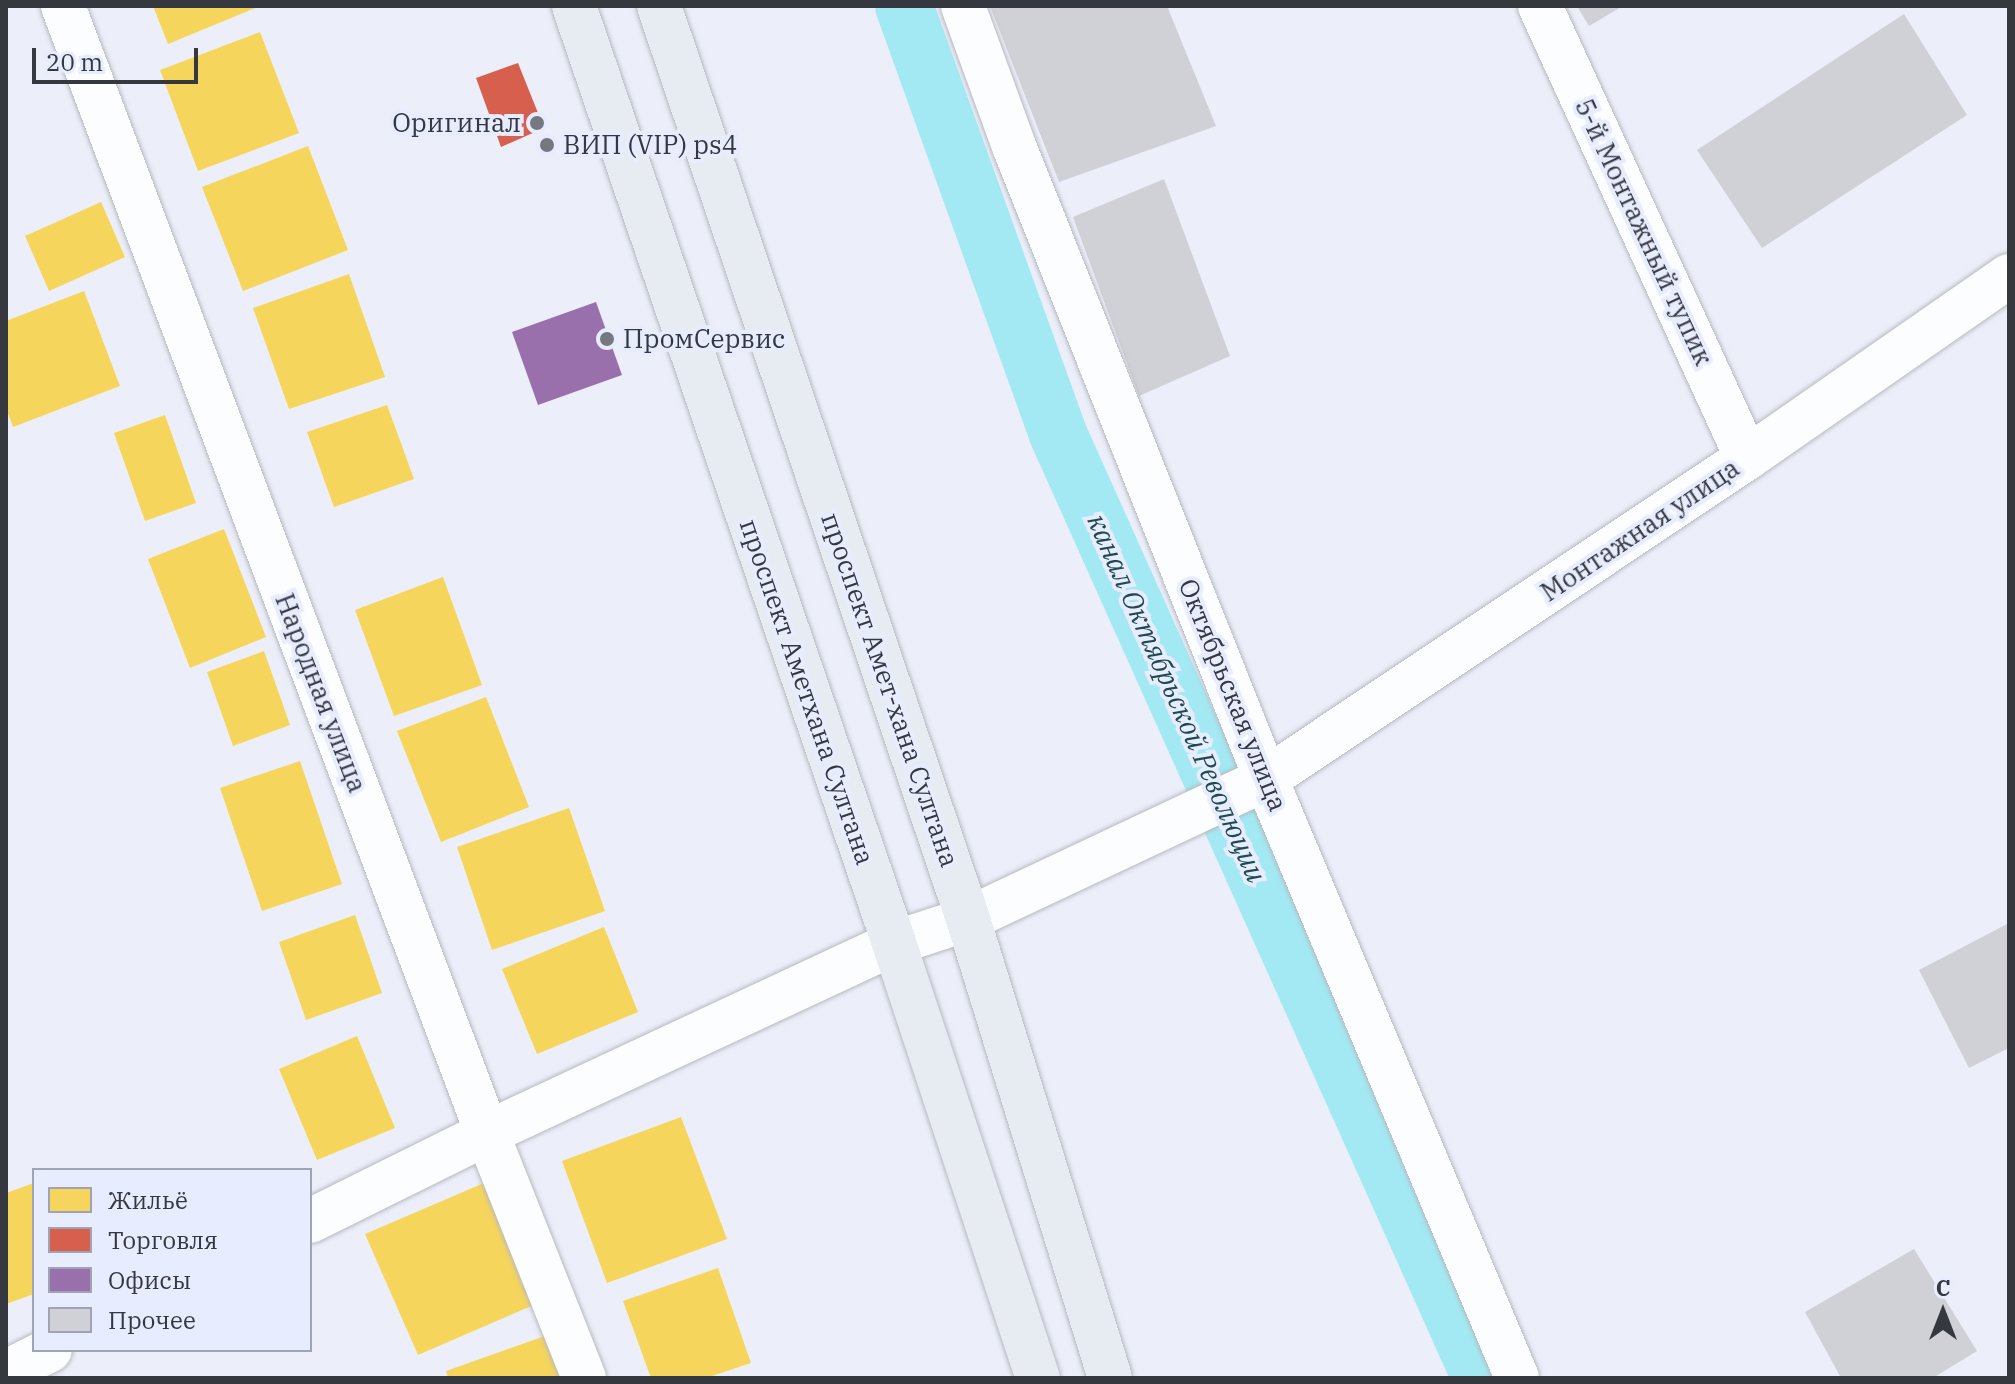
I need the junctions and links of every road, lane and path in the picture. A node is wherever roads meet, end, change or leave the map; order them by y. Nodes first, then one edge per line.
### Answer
1 (63, 6) edge
2 (574, 6) edge
3 (659, 6) edge
4 (963, 6) edge
5 (1540, 6) edge
6 (2009, 276) edge
7 (1747, 458) junction
8 (1266, 779) junction
9 (968, 919) junction
10 (894, 943) junction
11 (487, 1133) junction
12 (312, 1220) edge
13 (46, 1352) edge
14 (6, 1372) edge
15 (584, 1378) edge
16 (1038, 1378) edge
17 (1110, 1378) edge
18 (1517, 1378) edge

1 - 11 street, Народная улица
2 - 10 main road, проспект Аметхана Султана
3 - 9 main road, проспект Амет-хана Султана
4 - 8 street, Октябрьская улица
5 - 7 street, 5-й Монтажный тупик
6 - 7 street, Монтажная улица
7 - 8 street, Монтажная улица
8 - 9 street, Монтажная улица
8 - 18 street, Октябрьская улица
9 - 10 street, Монтажная улица
9 - 17 main road, проспект Амет-хана Султана
10 - 11 street, Монтажная улица
10 - 16 main road, проспект Аметхана Султана
11 - 12 street, Монтажная улица
11 - 15 street, Народная улица
13 - 14 street

